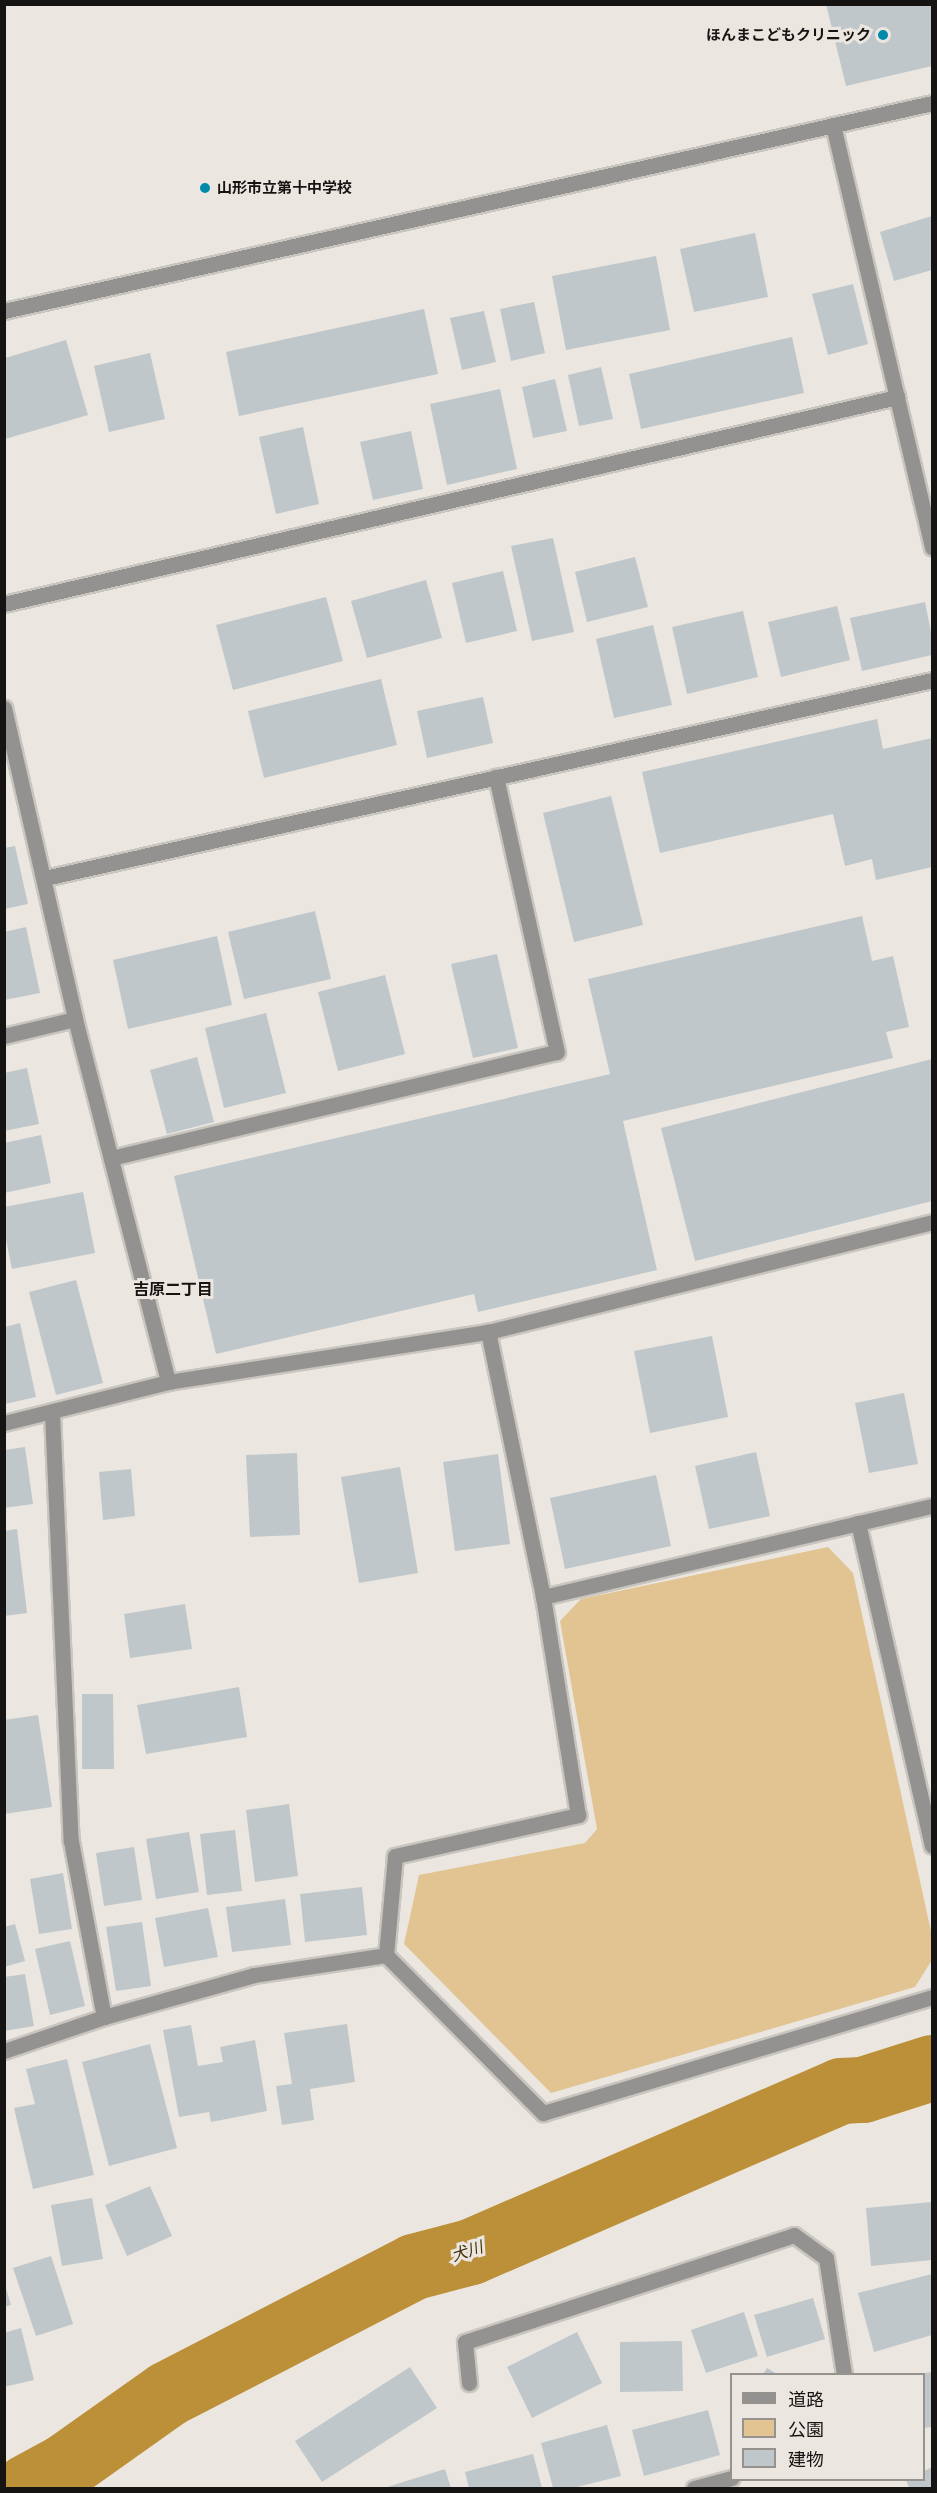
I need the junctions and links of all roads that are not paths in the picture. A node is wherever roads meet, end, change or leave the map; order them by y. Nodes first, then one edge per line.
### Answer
1 (933, 103) edge
2 (833, 124) junction
3 (4, 311) edge
4 (897, 397) junction
5 (933, 548) edge
6 (4, 604) edge
7 (933, 680) edge
8 (4, 708) edge
9 (8, 738) edge
10 (496, 777) junction
11 (45, 878) junction
12 (75, 1019) junction
13 (4, 1036) edge
14 (111, 1158) junction
15 (933, 1222) edge
16 (488, 1332) junction
17 (168, 1382) junction
18 (52, 1413) junction
19 (4, 1423) edge
20 (933, 1506) edge
21 (858, 1523) junction
22 (543, 1597) junction
23 (933, 1846) edge
24 (386, 1955) junction
25 (933, 1997) edge
26 (104, 2017) junction
27 (4, 2051) edge
28 (844, 2373) edge
29 (469, 2383) dead end
30 (730, 2479) edge
31 (694, 2488) edge

1 - 2 street
2 - 3 street
2 - 4 street
4 - 5 street
4 - 6 street
7 - 10 street
8 - 9 street
9 - 11 street
10 - 11 street
10 - 14 street
11 - 12 street
12 - 13 street
12 - 14 street
14 - 17 street
15 - 16 street
16 - 17 street
16 - 22 street
17 - 18 street
18 - 19 street
18 - 26 street
20 - 21 street
21 - 22 street
21 - 23 street
22 - 24 street
24 - 25 street
24 - 26 street
26 - 27 street
28 - 29 street
30 - 31 street

